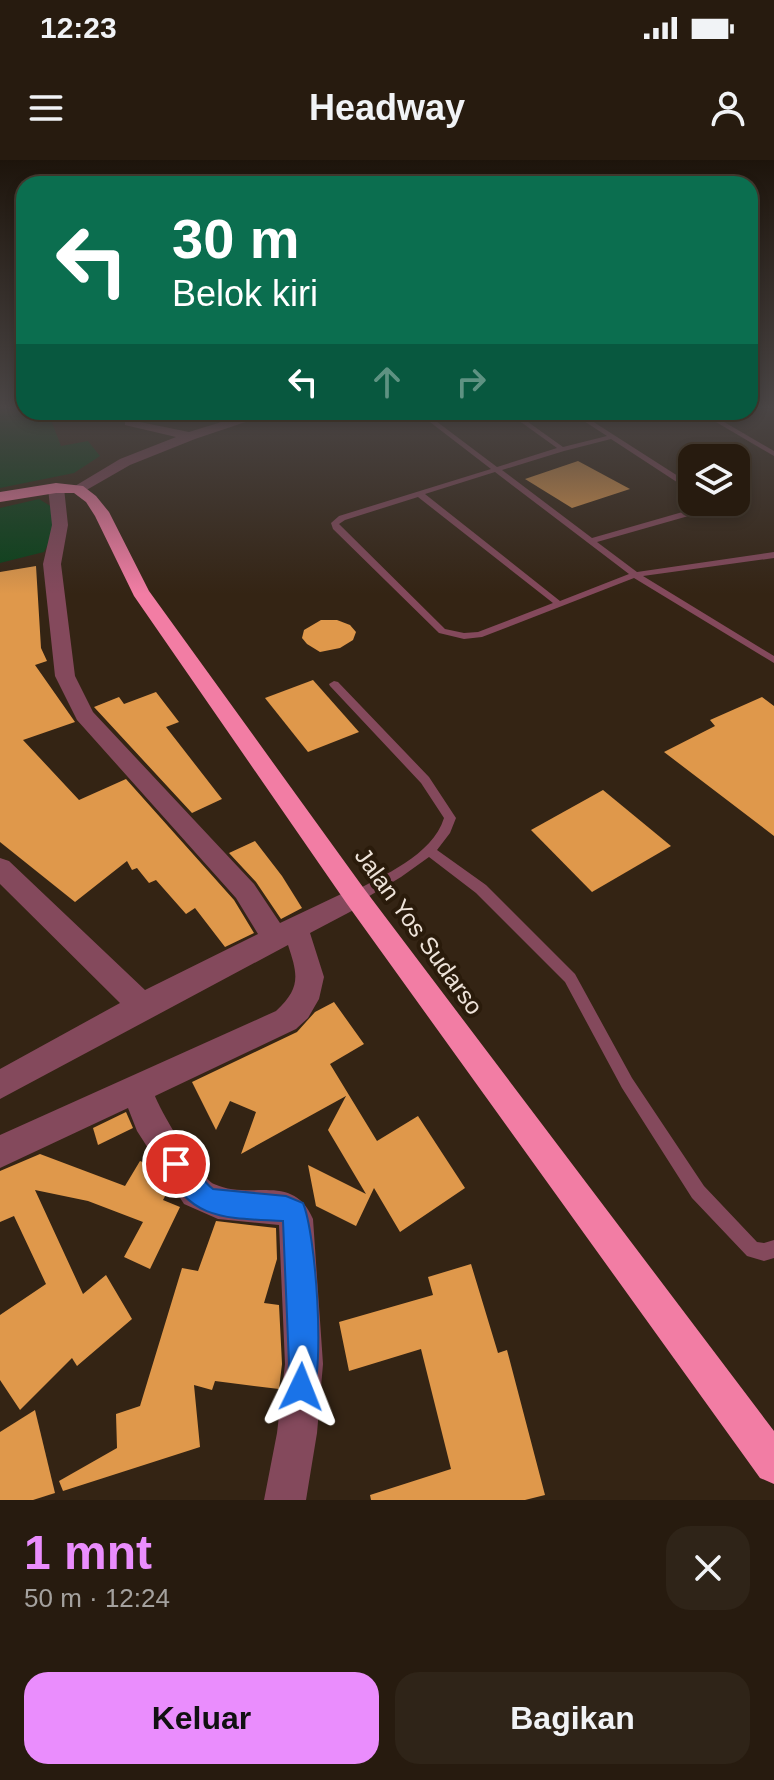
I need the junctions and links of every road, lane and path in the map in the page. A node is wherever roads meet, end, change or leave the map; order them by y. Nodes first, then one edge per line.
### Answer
1 (498, 469) edge
2 (93, 470) edge
3 (496, 470) edge
4 (77, 485) junction
5 (420, 494) junction
6 (0, 497) edge
7 (678, 516) edge
8 (591, 541) junction
9 (774, 555) edge
10 (635, 575) junction
11 (559, 604) junction
12 (774, 660) edge
13 (334, 684) dead end
14 (430, 851) junction
15 (0, 868) edge
16 (356, 897) junction
17 (285, 934) junction
18 (142, 1006) junction
19 (0, 1085) edge
20 (137, 1088) junction
21 (0, 1152) edge
22 (774, 1249) edge
23 (774, 1464) edge
24 (285, 1500) edge

1 - 8 lane
2 - 4 street
3 - 5 lane
4 - 6 highway
4 - 16 highway, Jalan Yos Sudarso
4 - 17 street
5 - 11 lane
5 - 11 lane
7 - 8 lane
8 - 10 lane
9 - 10 lane
10 - 11 lane
10 - 12 lane
13 - 14 lane
14 - 16 lane
14 - 22 lane
15 - 18 street
16 - 17 street
16 - 23 highway, Jalan Yos Sudarso
17 - 18 street
17 - 20 street
18 - 19 street
20 - 21 street
20 - 24 street

